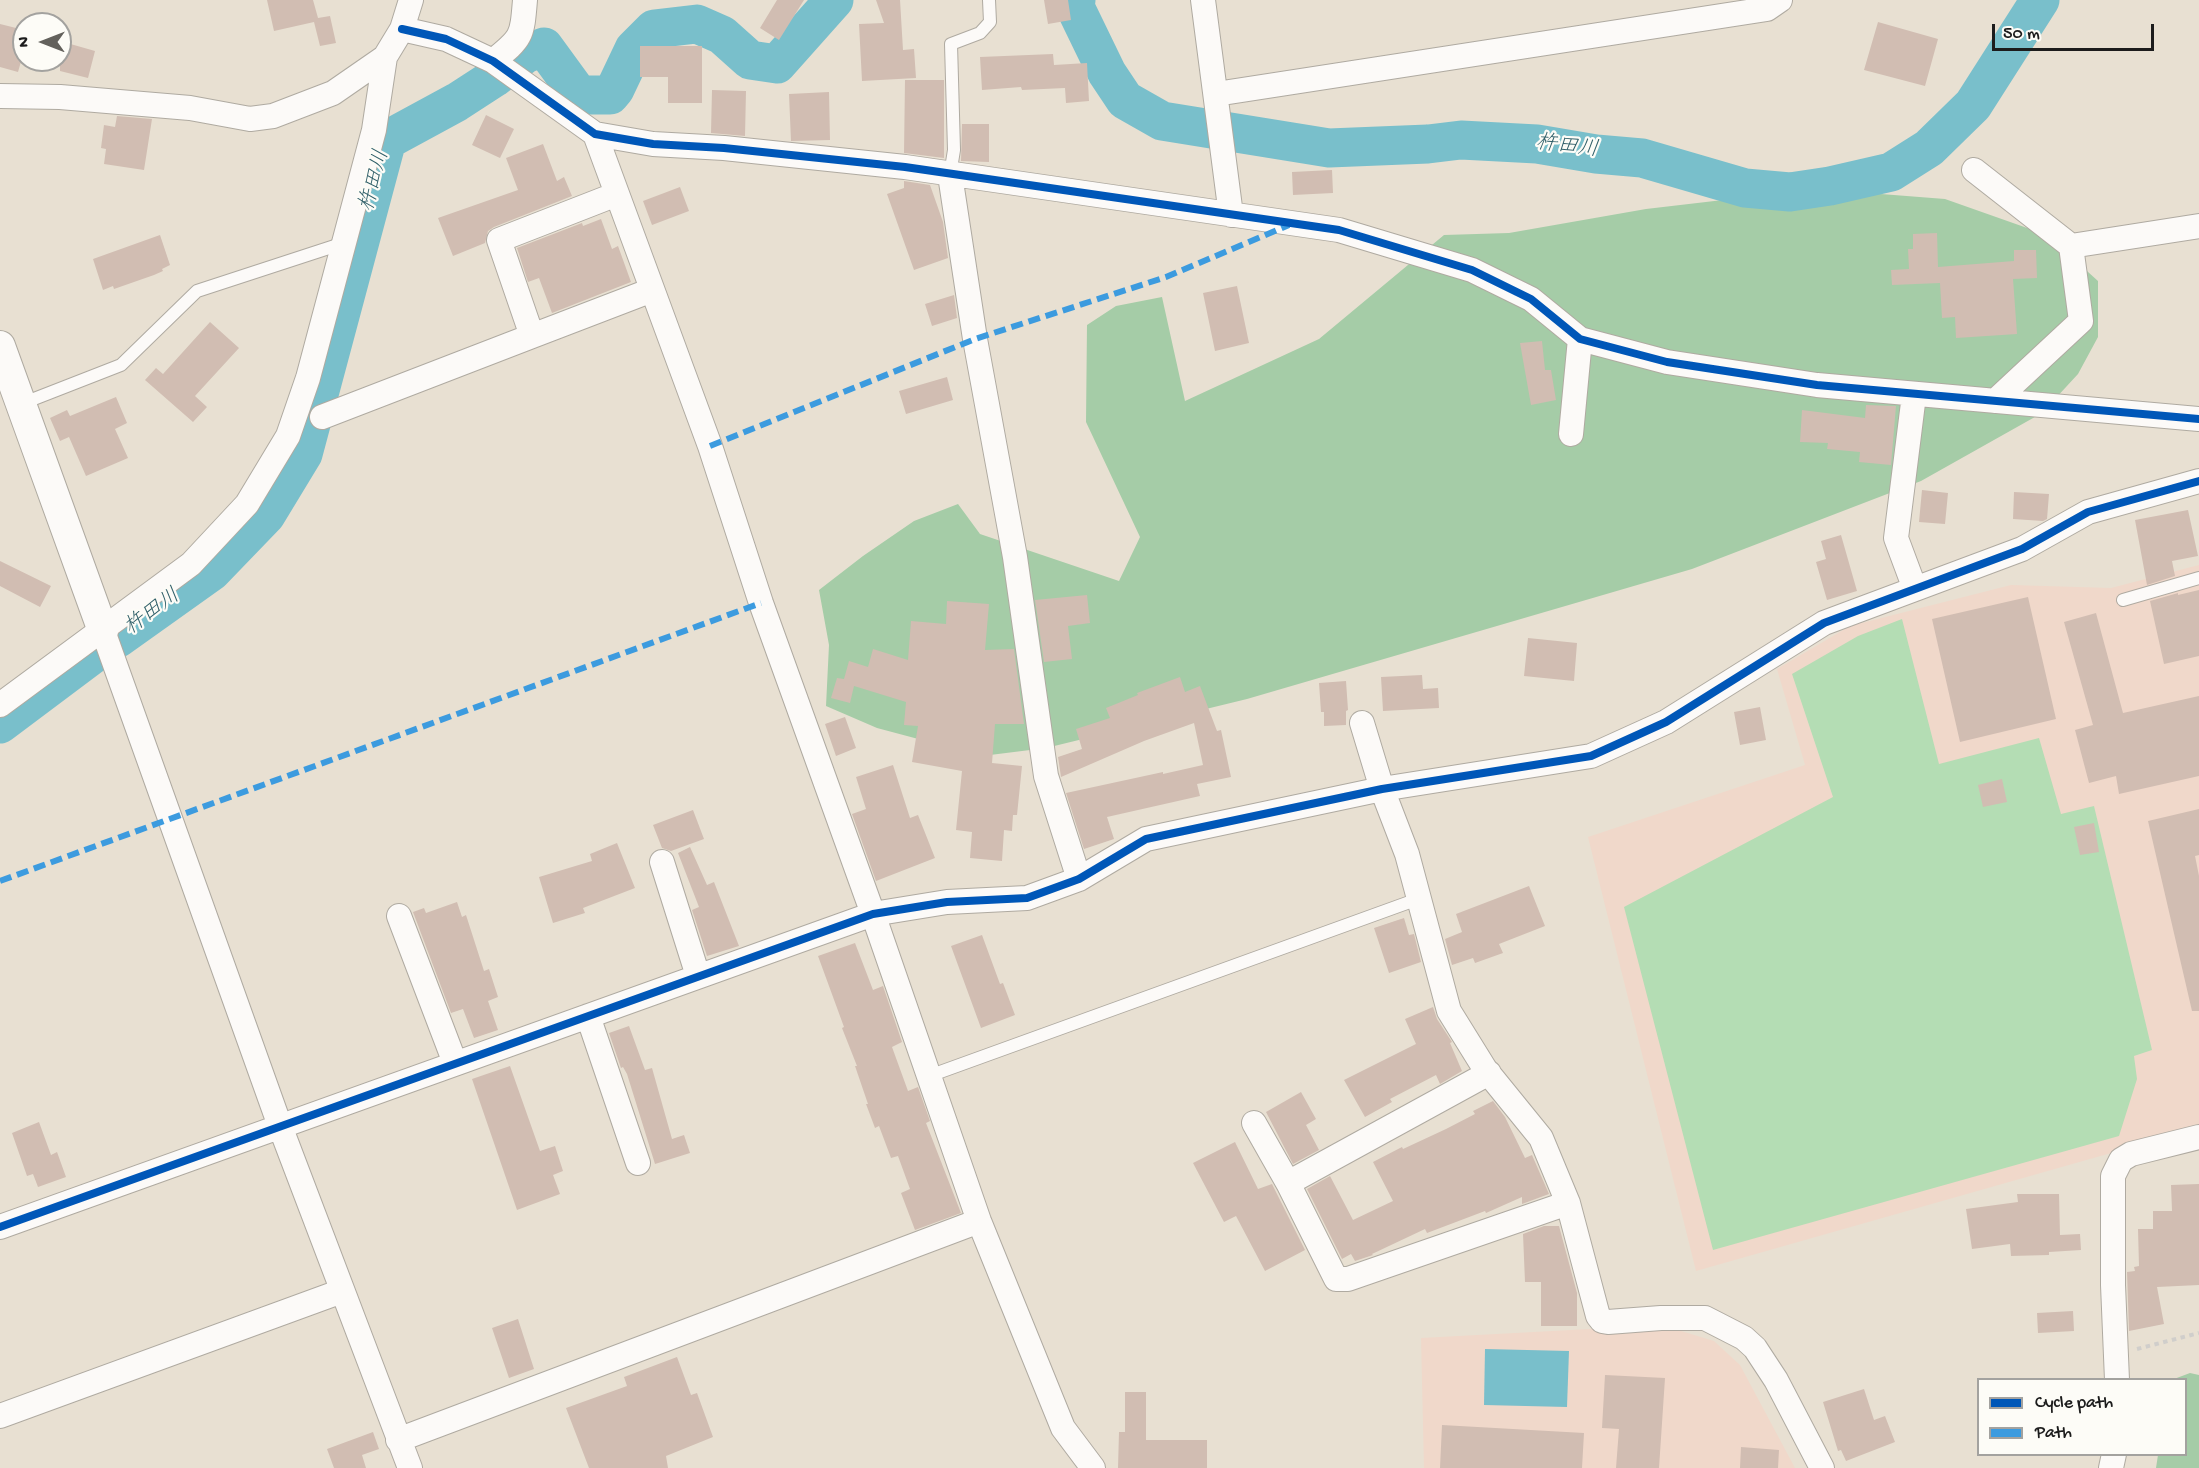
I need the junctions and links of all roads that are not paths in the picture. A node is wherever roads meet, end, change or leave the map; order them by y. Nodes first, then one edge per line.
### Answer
1 (411, 0) edge
2 (525, 0) edge
3 (989, 0) edge
4 (1203, 0) edge
5 (1771, 3) edge
6 (402, 29) junction
7 (385, 57) junction
8 (502, 67) junction
9 (1216, 94) junction
10 (0, 96) edge
11 (595, 134) junction
12 (1974, 170) dead end
13 (950, 175) junction
14 (618, 194) junction
15 (1232, 214) junction
16 (2199, 226) edge
17 (344, 243) junction
18 (2072, 246) junction
19 (652, 290) junction
20 (531, 336) junction
21 (1580, 339) junction
22 (0, 346) edge
23 (1914, 395) junction
24 (11, 400) edge
25 (1995, 401) junction
26 (322, 417) dead end
27 (2199, 419) edge
28 (1571, 434) dead end
29 (2199, 481) edge
30 (2199, 578) edge
31 (1915, 589) junction
32 (2123, 600) dead end
33 (103, 631) junction
34 (0, 705) edge
35 (1362, 723) dead end
36 (1382, 789) junction
37 (662, 862) dead end
38 (1079, 879) junction
39 (1418, 899) junction
40 (873, 914) junction
41 (399, 916) dead end
42 (698, 976) junction
43 (588, 1016) junction
44 (455, 1063) junction
45 (1489, 1074) junction
46 (929, 1076) junction
47 (1254, 1123) dead end
48 (280, 1126) junction
49 (2199, 1137) edge
50 (638, 1163) dead end
51 (1288, 1183) junction
52 (1568, 1203) junction
53 (979, 1221) junction
54 (0, 1227) edge
55 (342, 1291) junction
56 (2117, 1378) edge
57 (0, 1416) edge
58 (398, 1440) junction
59 (410, 1468) edge
60 (1093, 1468) edge
61 (1822, 1468) edge

1 - 6 street
2 - 8 street
3 - 13 lane
4 - 9 street
5 - 9 street
6 - 7 street
6 - 8 street
7 - 10 street
7 - 17 street
8 - 11 street
9 - 15 street
11 - 13 street
11 - 14 street
12 - 18 street
13 - 15 street
13 - 38 street
14 - 19 street
14 - 20 street
15 - 21 street
16 - 18 street
17 - 24 lane
17 - 33 street
18 - 25 street
19 - 20 street
19 - 40 street
20 - 26 street
21 - 23 street
21 - 28 street
22 - 24 street
23 - 25 street
23 - 31 street
24 - 33 street
25 - 27 street
29 - 31 street
30 - 32 lane
31 - 36 street
33 - 34 street
33 - 48 street
35 - 36 street
36 - 38 street
36 - 39 street
37 - 42 street
38 - 40 street
39 - 45 street
39 - 46 lane
40 - 42 street
40 - 46 street
41 - 44 street
42 - 43 street
43 - 44 street
43 - 50 street
44 - 48 street
45 - 51 street
45 - 52 street
46 - 53 street
47 - 51 street
48 - 54 street
48 - 55 street
49 - 56 street
51 - 52 street
52 - 61 street
53 - 58 street
53 - 60 street
55 - 57 street
55 - 58 street
58 - 59 street

